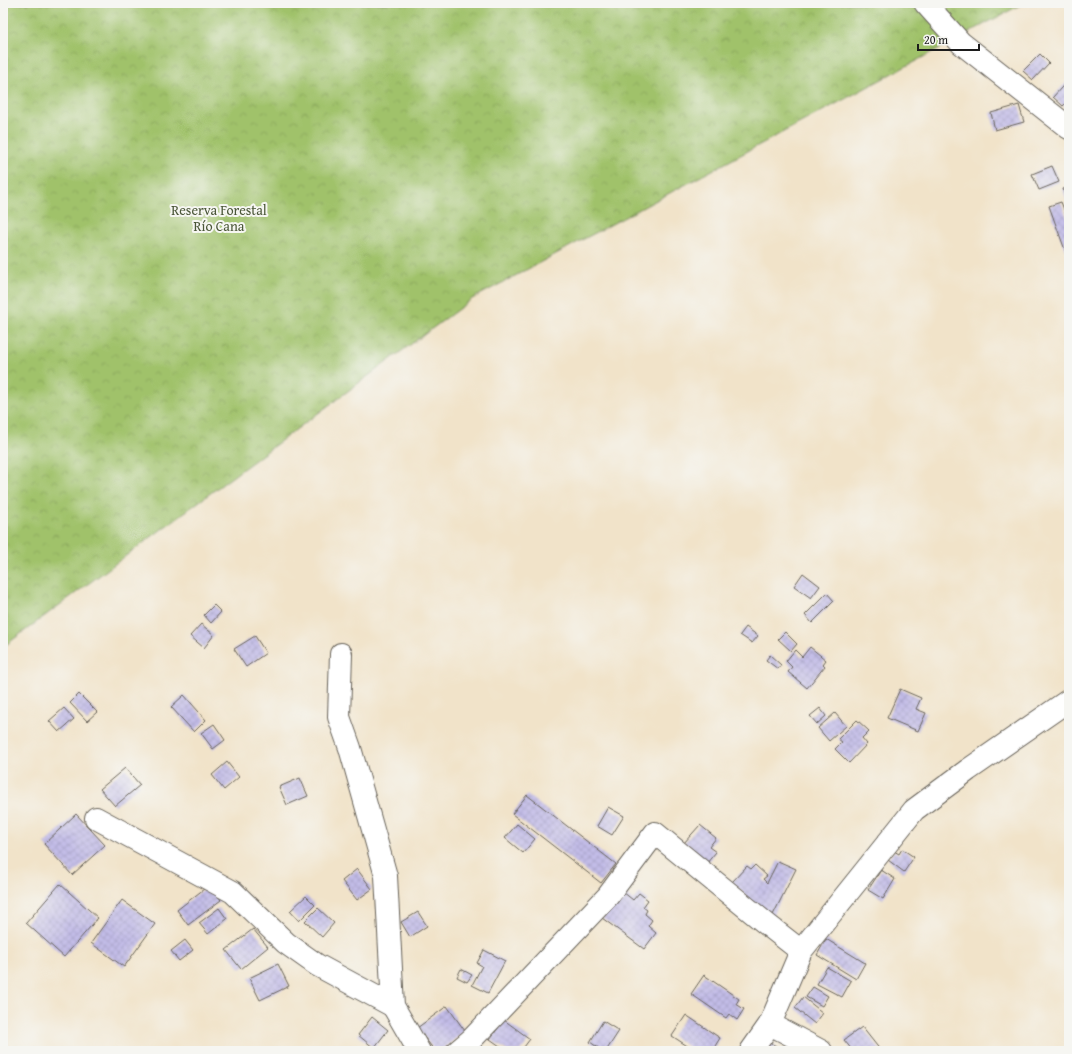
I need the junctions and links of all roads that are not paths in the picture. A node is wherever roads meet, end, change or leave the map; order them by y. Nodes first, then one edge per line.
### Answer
1 (926, 3) edge
2 (1069, 128) edge
3 (341, 654) dead end
4 (1069, 700) edge
5 (96, 818) dead end
6 (801, 951) junction
7 (393, 1006) junction
8 (770, 1024) junction
9 (419, 1051) edge
10 (458, 1051) edge
11 (751, 1051) edge
12 (821, 1051) edge

1 - 2 street
3 - 7 street
4 - 6 street
5 - 7 street
6 - 8 street
6 - 10 street
7 - 9 street
8 - 11 street
8 - 12 street

